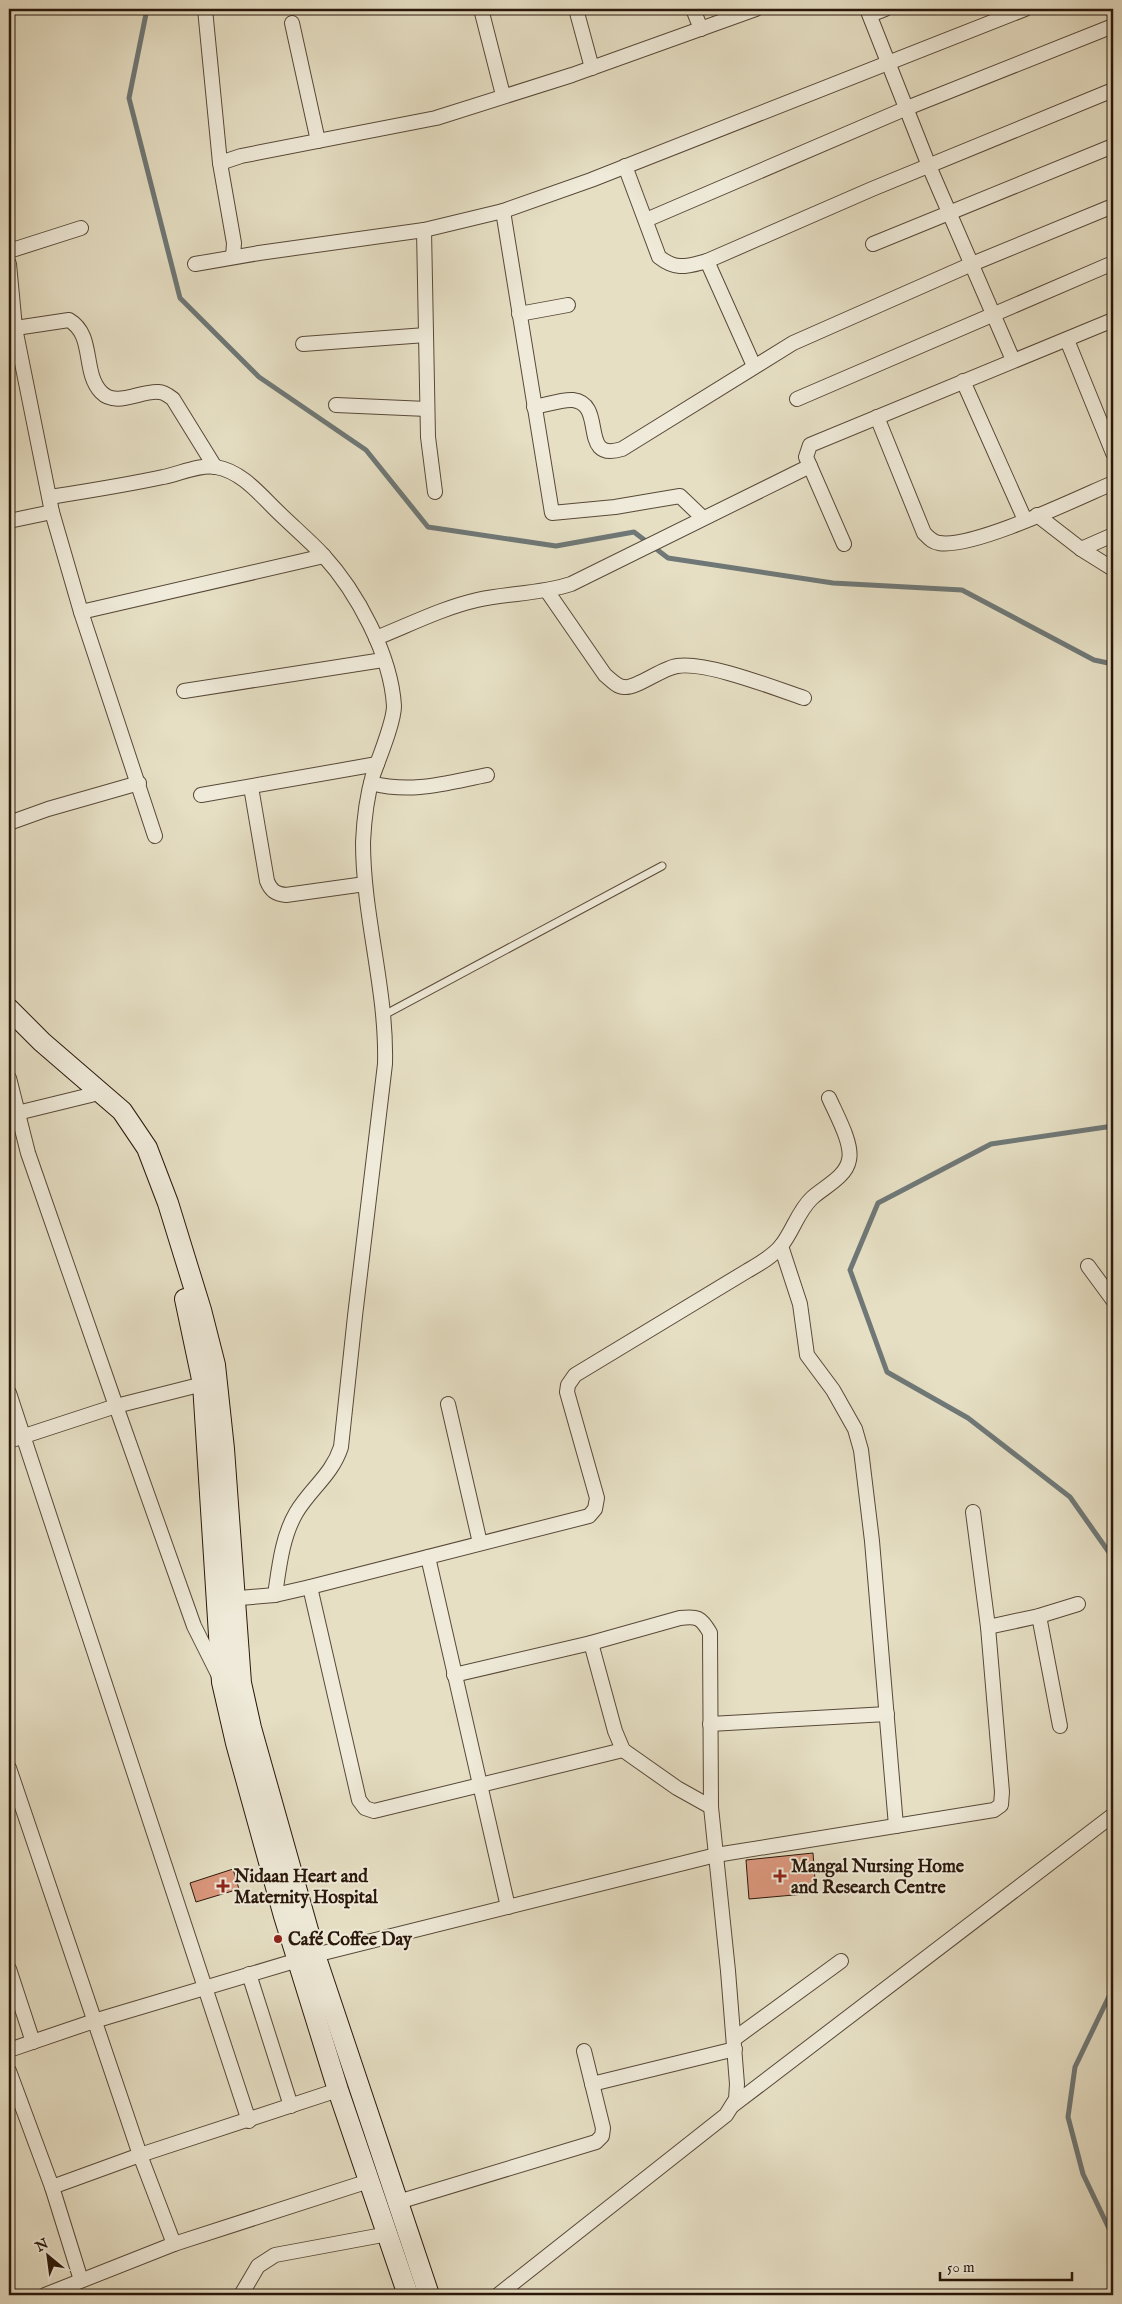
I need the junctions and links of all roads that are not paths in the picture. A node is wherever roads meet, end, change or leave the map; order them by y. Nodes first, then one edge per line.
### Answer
1 (205, 9) edge
2 (481, 9) edge
3 (576, 9) edge
4 (693, 9) edge
5 (756, 9) edge
6 (885, 9) edge
7 (1025, 9) edge
8 (868, 12) edge
9 (292, 23) dead end
10 (1113, 26) edge
11 (701, 30) junction
12 (890, 64) junction
13 (592, 68) junction
14 (1113, 90) edge
15 (503, 95) junction
16 (907, 108) junction
17 (318, 141) junction
18 (1113, 146) edge
19 (220, 163) junction
20 (625, 166) junction
21 (930, 166) junction
22 (1113, 206) edge
23 (503, 211) junction
24 (950, 212) junction
25 (646, 220) junction
26 (81, 228) dead end
27 (424, 230) junction
28 (873, 244) dead end
29 (9, 251) edge
30 (233, 257) junction
31 (707, 261) junction
32 (1113, 263) edge
33 (9, 264) edge
34 (195, 264) dead end
35 (972, 264) junction
36 (568, 305) dead end
37 (519, 314) junction
38 (993, 315) junction
39 (1113, 320) edge
40 (12, 328) edge
41 (426, 335) junction
42 (1067, 340) junction
43 (303, 344) dead end
44 (1013, 360) junction
45 (754, 366) junction
46 (962, 381) junction
47 (797, 399) dead end
48 (336, 404) dead end
49 (534, 407) junction
50 (427, 409) junction
51 (877, 417) junction
52 (1113, 453) edge
53 (810, 466) junction
54 (215, 467) junction
55 (1113, 483) edge
56 (436, 492) dead end
57 (50, 497) junction
58 (52, 512) junction
59 (703, 518) junction
60 (1031, 518) junction
61 (9, 521) edge
62 (1113, 535) edge
63 (844, 544) dead end
64 (1081, 549) junction
65 (324, 556) junction
66 (1113, 569) edge
67 (547, 592) junction
68 (81, 612) junction
69 (376, 638) junction
70 (383, 660) junction
71 (184, 691) dead end
72 (804, 698) dead end
73 (377, 764) junction
74 (486, 775) dead end
75 (139, 783) junction
76 (371, 783) junction
77 (251, 787) junction
78 (201, 796) dead end
79 (9, 823) edge
80 (155, 836) dead end
81 (662, 866) dead end
82 (365, 884) junction
83 (9, 1009) edge
84 (384, 1015) junction
85 (9, 1078) edge
86 (99, 1093) junction
87 (829, 1098) dead end
88 (14, 1114) edge
89 (781, 1246) junction
90 (1088, 1266) dead end
91 (1108, 1284) edge
92 (1113, 1300) edge
93 (210, 1384) junction
94 (9, 1393) edge
95 (448, 1404) dead end
96 (116, 1406) junction
97 (23, 1437) junction
98 (9, 1441) edge
99 (973, 1512) dead end
100 (480, 1543) junction
101 (428, 1557) junction
102 (310, 1587) junction
103 (275, 1595) junction
104 (226, 1599) junction
105 (1078, 1604) dead end
106 (1039, 1616) junction
107 (988, 1627) junction
108 (591, 1643) junction
109 (454, 1675) junction
110 (232, 1683) junction
111 (887, 1714) junction
112 (710, 1724) junction
113 (1060, 1726) dead end
114 (623, 1750) junction
115 (9, 1768) edge
116 (479, 1785) junction
117 (711, 1807) junction
118 (1113, 1815) edge
119 (896, 1826) junction
120 (716, 1855) junction
121 (508, 1907) junction
122 (307, 1957) junction
123 (841, 1962) dead end
124 (9, 1969) edge
125 (249, 1974) junction
126 (206, 1988) junction
127 (94, 2021) junction
128 (33, 2042) junction
129 (735, 2044) junction
130 (9, 2050) edge
131 (584, 2051) dead end
132 (9, 2071) edge
133 (592, 2084) junction
134 (338, 2090) junction
135 (291, 2106) junction
136 (731, 2106) junction
137 (249, 2121) junction
138 (140, 2155) junction
139 (369, 2181) junction
140 (52, 2187) junction
141 (398, 2202) junction
142 (388, 2234) junction
143 (174, 2244) junction
144 (81, 2280) junction
145 (45, 2295) edge
146 (240, 2295) edge
147 (408, 2295) edge
148 (429, 2295) edge
149 (498, 2295) edge

1 - 19 street
2 - 15 street
3 - 13 street
4 - 11 street
5 - 11 street
6 - 8 street
7 - 12 street
8 - 12 street
9 - 17 street
10 - 16 street
11 - 13 street
12 - 16 street
12 - 20 street
13 - 15 street
14 - 21 street
15 - 17 street
16 - 21 street
16 - 25 street
17 - 19 street
18 - 24 street
19 - 30 street
20 - 23 street
20 - 25 street
21 - 24 street
21 - 31 street
22 - 35 street
23 - 27 street
23 - 37 street
24 - 28 street
24 - 35 street
25 - 31 street
26 - 29 street
27 - 30 street
27 - 41 street
30 - 34 street
31 - 45 street
32 - 38 street
33 - 40 street
35 - 38 street
35 - 45 street
36 - 37 street
37 - 49 street
38 - 44 street
38 - 47 street
39 - 42 street
40 - 54 street
40 - 57 street
41 - 43 street
41 - 50 street
42 - 44 street
42 - 52 street
44 - 46 street
45 - 49 street
46 - 51 street
46 - 60 street
48 - 50 street
49 - 59 street
50 - 56 street
51 - 53 street
51 - 60 street
53 - 59 street
53 - 63 street
54 - 57 street
54 - 65 street
55 - 60 street
57 - 58 street
58 - 61 street
58 - 68 street
59 - 67 street
60 - 64 street
62 - 64 street
64 - 66 street
65 - 68 street
65 - 69 street
67 - 69 street
67 - 72 street
68 - 75 street
69 - 70 street
70 - 71 street
70 - 73 street
73 - 76 street
73 - 77 street
74 - 76 street
75 - 79 street
75 - 80 street
76 - 82 street
77 - 78 street
77 - 82 street
81 - 84 lane
82 - 84 street
83 - 86 main road
84 - 103 street
85 - 88 street
86 - 88 street
86 - 93 main road
87 - 89 street
88 - 96 street
89 - 100 street
89 - 111 street
90 - 91 street
91 - 92 street
93 - 96 street
93 - 104 main road
94 - 97 street
95 - 100 street
96 - 97 street
96 - 110 street
97 - 98 street
97 - 126 street
99 - 107 street
100 - 101 street
101 - 102 street
101 - 109 street
102 - 103 street
102 - 116 street
103 - 104 street
104 - 110 main road
105 - 106 street
106 - 107 street
106 - 113 street
107 - 119 street
108 - 109 street
108 - 112 street
108 - 114 street
109 - 116 street
110 - 122 main road
111 - 112 street
111 - 119 street
112 - 117 street
114 - 116 street
114 - 117 street
115 - 127 street
116 - 121 street
117 - 120 street
118 - 136 street
119 - 120 street
120 - 121 street
120 - 129 street
121 - 122 street
122 - 125 street
122 - 134 main road
122 - 141 main road
123 - 129 street
124 - 128 street
125 - 126 street
125 - 135 street
126 - 127 street
126 - 137 street
127 - 128 street
127 - 138 street
128 - 130 street
129 - 133 street
129 - 136 street
131 - 133 street
132 - 140 street
133 - 141 street
134 - 135 street
134 - 139 main road
135 - 137 street
136 - 149 street
137 - 138 street
138 - 140 street
138 - 143 street
139 - 142 main road
139 - 143 street
140 - 144 street
141 - 148 main road
142 - 146 street
142 - 147 main road
143 - 144 street
144 - 145 street

